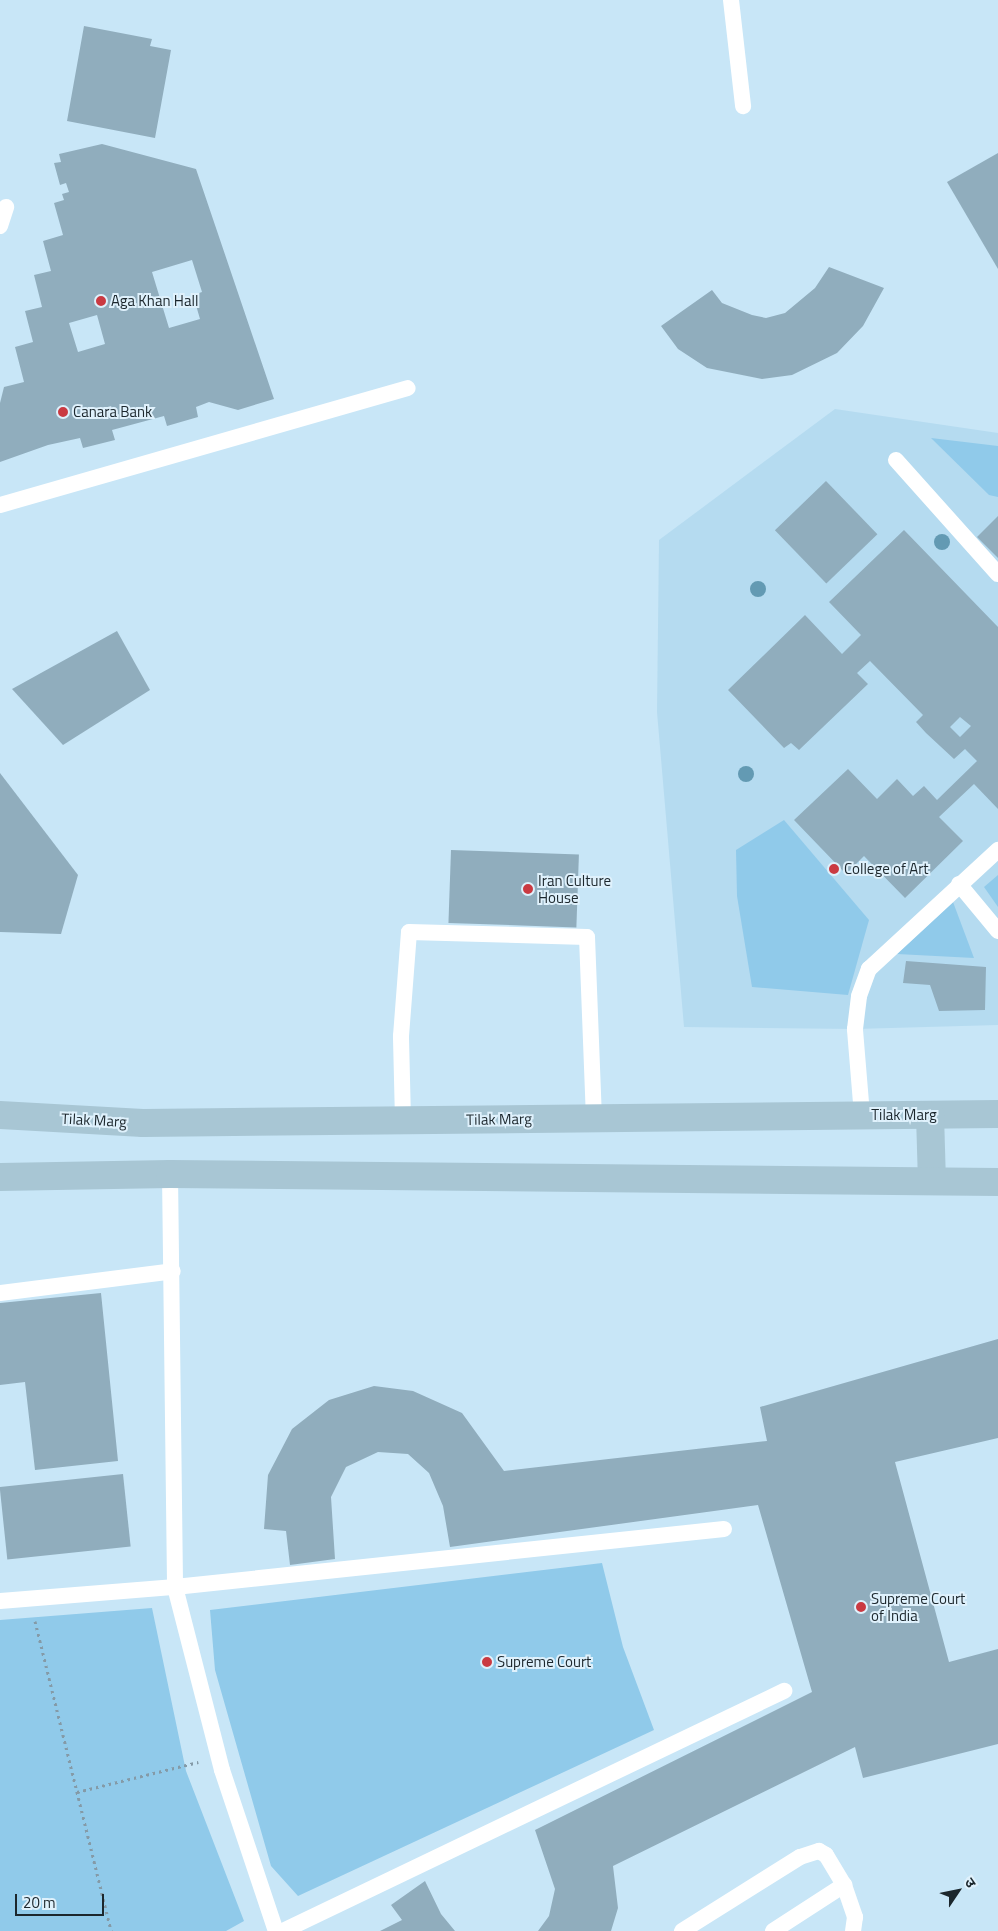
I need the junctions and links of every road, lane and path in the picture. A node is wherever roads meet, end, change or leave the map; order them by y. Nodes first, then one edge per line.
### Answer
1 (731, 0) edge
2 (743, 106) dead end
3 (6, 207) dead end
4 (0, 226) edge
5 (408, 388) dead end
6 (896, 460) dead end
7 (0, 505) edge
8 (998, 574) edge
9 (998, 850) edge
10 (959, 884) junction
11 (998, 931) edge
12 (998, 1114) edge
13 (862, 1115) junction
14 (930, 1115) junction
15 (0, 1116) edge
16 (594, 1118) junction
17 (403, 1120) junction
18 (170, 1174) junction
19 (0, 1177) edge
20 (932, 1181) junction
21 (998, 1182) edge
22 (173, 1271) junction
23 (0, 1293) edge
24 (724, 1529) dead end
25 (174, 1587) junction
26 (29, 1599) junction
27 (0, 1601) edge
28 (784, 1691) dead end
29 (218, 1757) junction
30 (77, 1792) junction
31 (844, 1885) junction
32 (111, 1931) edge
33 (276, 1931) edge
34 (283, 1931) edge
35 (682, 1931) edge
36 (773, 1931) edge
37 (853, 1931) edge

1 - 2 lane
3 - 4 lane
5 - 7 lane
6 - 8 lane
9 - 10 lane
10 - 11 lane
10 - 13 lane
12 - 14 main road, Tilak Marg
13 - 14 main road, Tilak Marg
13 - 16 main road, Tilak Marg
14 - 20 main road
15 - 17 main road, Tilak Marg
16 - 17 main road, Tilak Marg
16 - 17 lane
18 - 19 main road
18 - 20 main road
18 - 22 lane
20 - 21 main road
22 - 23 lane
22 - 25 lane
24 - 25 lane
25 - 26 lane
25 - 29 lane
26 - 27 lane
26 - 30 path
28 - 34 lane
29 - 30 path
29 - 33 lane
30 - 32 path
31 - 35 lane
31 - 36 lane
31 - 37 lane

